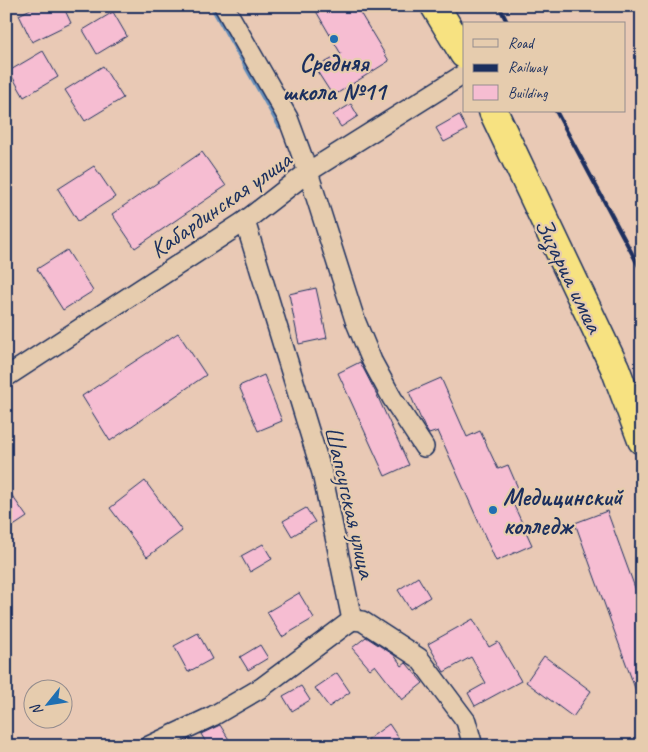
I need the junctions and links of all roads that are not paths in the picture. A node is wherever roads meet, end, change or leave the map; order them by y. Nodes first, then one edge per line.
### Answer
1 (224, 6) edge
2 (435, 6) edge
3 (463, 52) edge
4 (463, 75) edge
5 (493, 112) edge
6 (308, 172) junction
7 (245, 221) junction
8 (6, 377) edge
9 (642, 440) edge
10 (424, 447) dead end
11 (352, 620) junction
12 (149, 746) edge
13 (473, 746) edge

1 - 6 street
2 - 3 highway
4 - 6 street, Кабардинская улица
5 - 9 highway, Ӡиӡариа имҩа
6 - 7 street, Кабардинская улица
6 - 10 street
7 - 8 street, Кабардинская улица
7 - 11 street, Шапсугская улица
11 - 12 street
11 - 13 street

